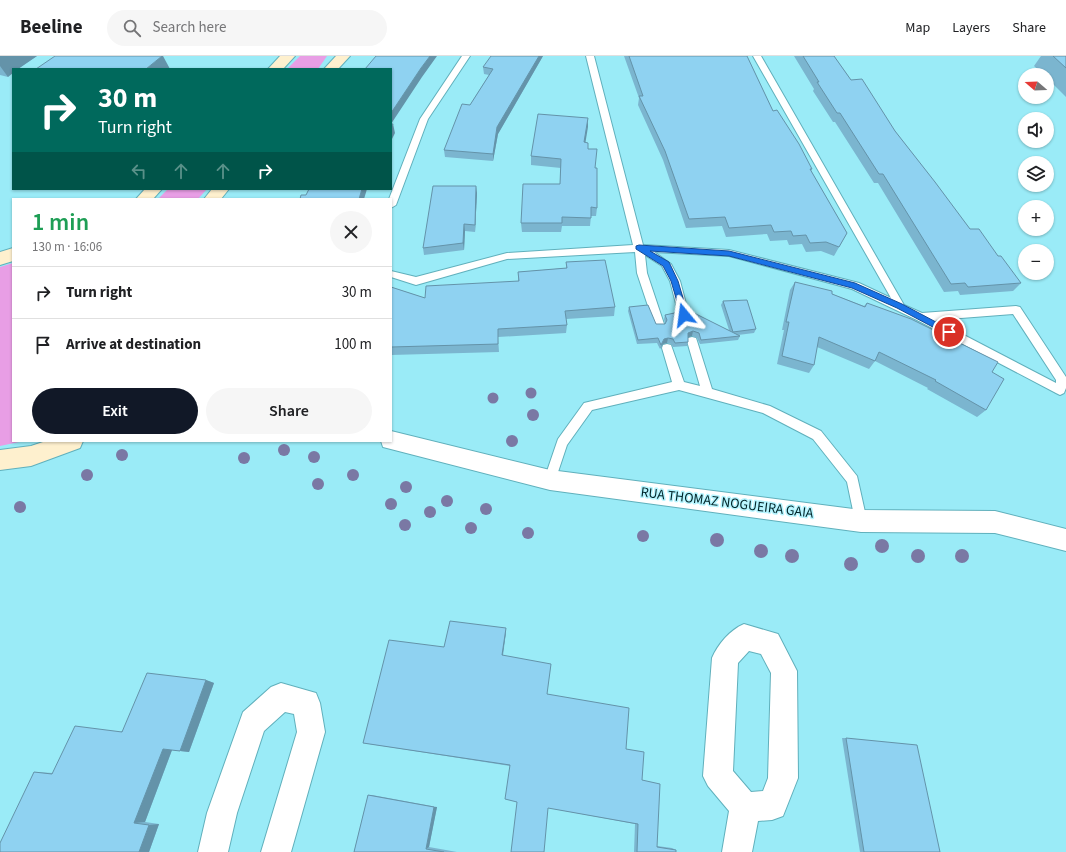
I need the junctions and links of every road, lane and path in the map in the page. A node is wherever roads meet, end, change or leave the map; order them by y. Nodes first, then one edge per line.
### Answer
1 (288, 56) edge
2 (343, 56) edge
3 (466, 56) edge
4 (590, 56) edge
5 (758, 56) edge
6 (276, 68) edge
7 (332, 68) edge
8 (153, 190) edge
9 (220, 190) edge
10 (145, 198) edge
11 (213, 198) edge
12 (392, 201) edge
13 (639, 248) junction
14 (12, 254) edge
15 (0, 259) edge
16 (392, 274) edge
17 (900, 306) junction
18 (684, 315) edge
19 (921, 317) junction
20 (659, 324) edge
21 (692, 340) dead end
22 (667, 348) dead end
23 (679, 385) junction
24 (707, 392) junction
25 (392, 440) edge
26 (69, 442) edge
27 (0, 460) edge
28 (550, 480) junction
29 (861, 521) junction
30 (1066, 540) edge
31 (746, 807) junction
32 (213, 852) edge
33 (276, 852) edge
34 (737, 852) edge

1 - 6 street
2 - 7 street
3 - 12 lane
4 - 13 lane
5 - 17 lane
8 - 10 street
9 - 11 street
13 - 16 lane
13 - 17 lane
13 - 18 lane
13 - 20 lane
14 - 15 street
17 - 19 lane
19 - 19 lane
21 - 24 lane
22 - 23 lane
23 - 24 lane
23 - 28 lane
24 - 29 lane
25 - 28 street, RUA THOMAZ NOGUEIRA GAIA
26 - 27 street
28 - 29 street, RUA THOMAZ NOGUEIRA GAIA
29 - 30 street, RUA THOMAZ NOGUEIRA GAIA
31 - 31 street
31 - 34 street
32 - 33 street

